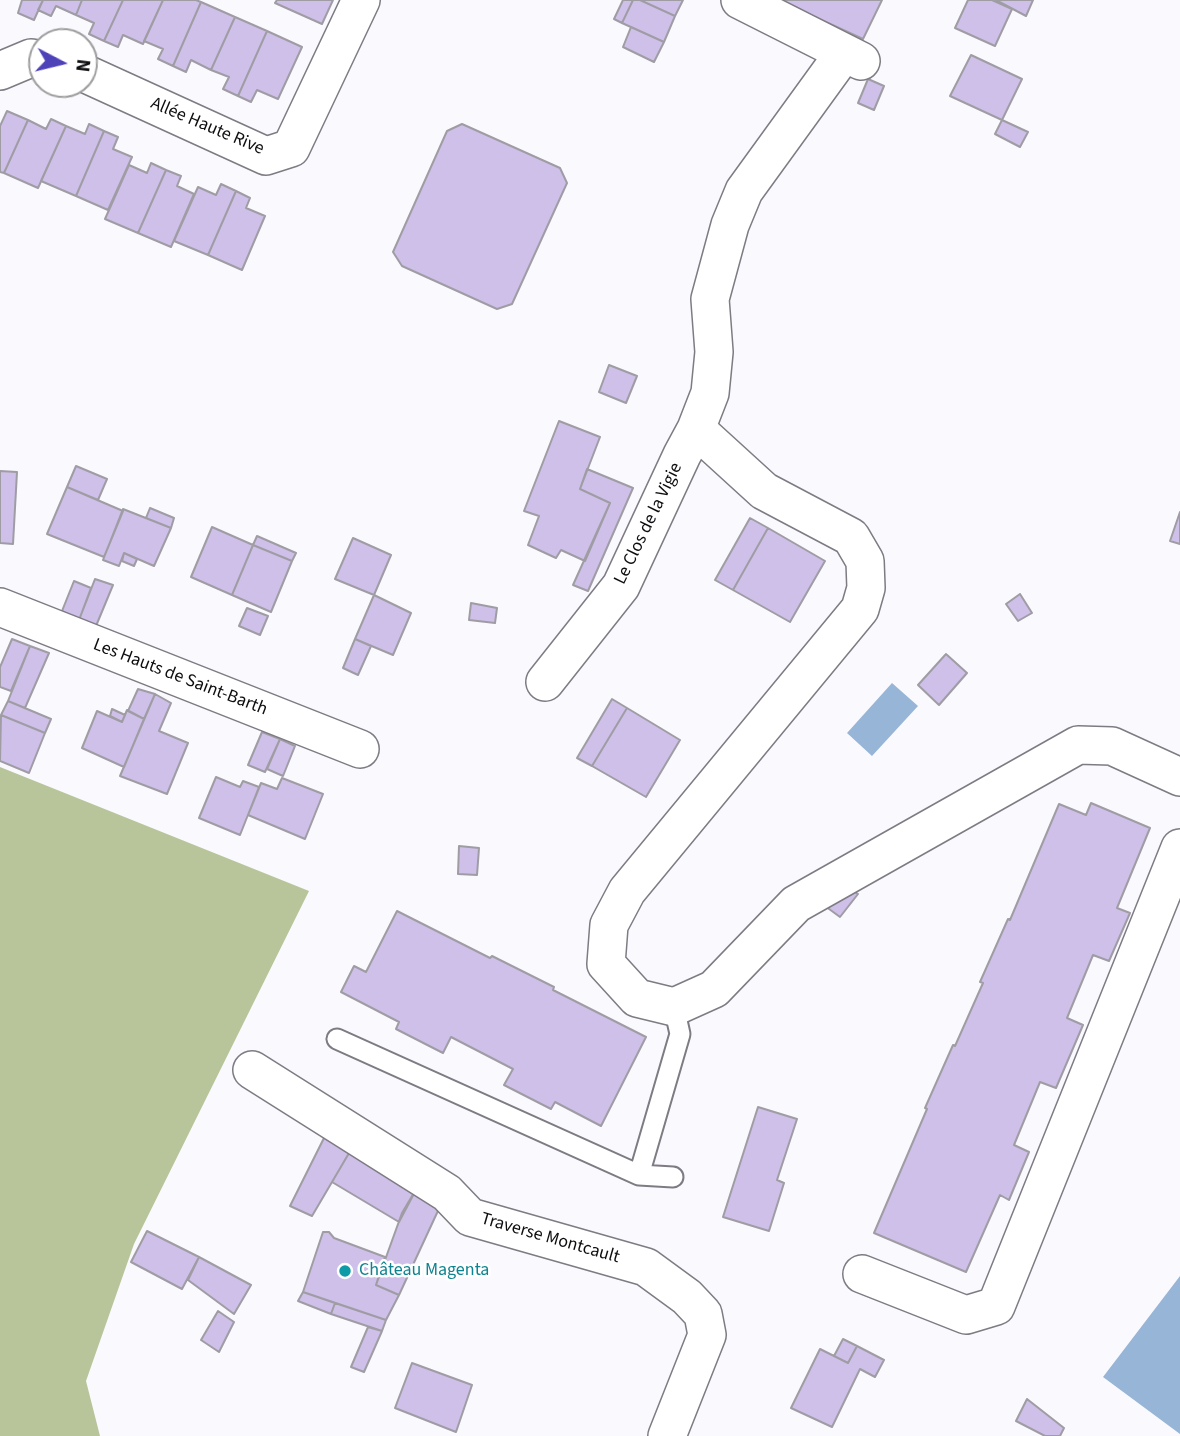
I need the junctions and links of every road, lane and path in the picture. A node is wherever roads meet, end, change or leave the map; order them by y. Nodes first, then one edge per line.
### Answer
1 (361, 0) edge
2 (740, 1) edge
3 (28, 59) edge
4 (0, 71) edge
5 (98, 79) edge
6 (696, 429) junction
7 (0, 607) edge
8 (545, 681) dead end
9 (360, 749) dead end
10 (1180, 777) edge
11 (1180, 848) edge
12 (674, 1007) junction
13 (337, 1039) dead end
14 (252, 1070) dead end
15 (639, 1175) junction
16 (673, 1177) dead end
17 (862, 1274) dead end
18 (667, 1436) edge

1 - 5 street, Allée Haute Rive
2 - 6 street, Le Clos de la Vigie
3 - 4 street
6 - 8 street, Le Clos de la Vigie
6 - 12 street
7 - 9 street, Les Hauts de Saint-Barth
10 - 12 street
11 - 17 street
12 - 15 lane
13 - 15 lane
14 - 18 street, Traverse Montcault
15 - 16 lane

